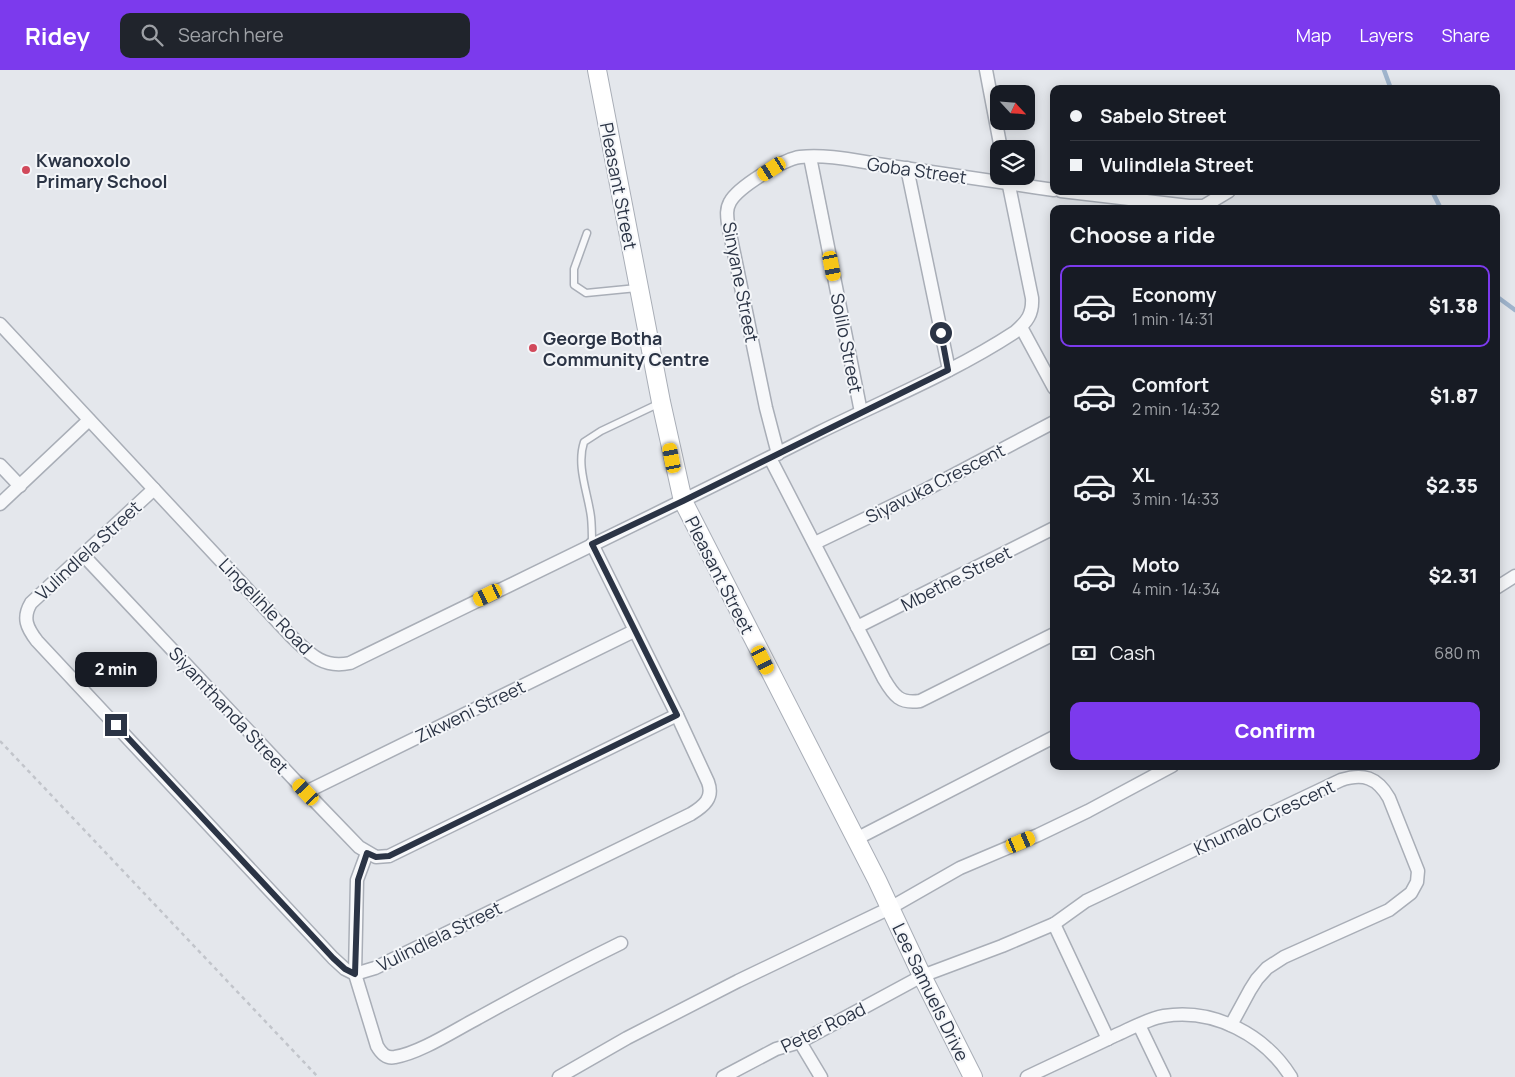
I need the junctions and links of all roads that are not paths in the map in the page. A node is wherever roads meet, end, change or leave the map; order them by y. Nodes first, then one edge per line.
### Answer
1 (597, 70) edge
2 (986, 70) edge
3 (999, 140) edge
4 (810, 157) junction
5 (907, 168) junction
6 (990, 178) edge
7 (1009, 185) edge
8 (1031, 185) edge
9 (1050, 189) edge
10 (1078, 195) edge
11 (1224, 195) edge
12 (1112, 203) edge
13 (1168, 205) edge
14 (1201, 205) edge
15 (587, 233) dead end
16 (639, 288) junction
17 (0, 324) edge
18 (1022, 327) junction
19 (948, 370) junction
20 (1050, 380) edge
21 (661, 402) junction
22 (861, 412) junction
23 (89, 420) junction
24 (1050, 424) edge
25 (774, 456) junction
26 (0, 465) edge
27 (20, 486) junction
28 (154, 489) junction
29 (683, 501) junction
30 (0, 504) edge
31 (1050, 530) edge
32 (815, 543) junction
33 (592, 544) junction
34 (84, 556) junction
35 (1515, 576) edge
36 (1500, 585) edge
37 (857, 627) junction
38 (634, 631) junction
39 (1050, 636) edge
40 (677, 715) junction
41 (1050, 739) edge
42 (1164, 770) edge
43 (306, 792) junction
44 (856, 839) junction
45 (367, 853) junction
46 (890, 908) junction
47 (1054, 924) junction
48 (621, 944) dead end
49 (355, 974) junction
50 (922, 976) junction
51 (1139, 1025) junction
52 (1231, 1025) junction
53 (1108, 1039) junction
54 (800, 1042) junction
55 (559, 1077) edge
56 (723, 1077) edge
57 (820, 1077) edge
58 (973, 1077) edge
59 (1027, 1077) edge
60 (1164, 1077) edge
61 (1291, 1077) edge

1 - 16 street, Pleasant Street
2 - 3 street
4 - 5 street, Goba Street
4 - 22 street, Solilo Street
4 - 25 street, Sinyane Street
5 - 6 street, Goba Street
5 - 19 street
7 - 18 street
8 - 9 street, Goba Street
10 - 12 street
11 - 14 street
12 - 13 street
15 - 16 lane
16 - 21 street, Pleasant Street
17 - 23 street, Lingelihle Road
18 - 19 street, Lingelihle Road
18 - 20 street
19 - 22 street, Lingelihle Road
21 - 29 street, Pleasant Street
21 - 33 lane
22 - 25 street, Lingelihle Road
23 - 27 street
23 - 28 street, Lingelihle Road
24 - 32 street, Siyavuka Crescent
25 - 29 street, Lingelihle Road
25 - 32 street
26 - 27 street
27 - 30 street
28 - 33 street, Lingelihle Road
28 - 34 street, Vulindlela Street
29 - 33 street, Lingelihle Road
29 - 44 street, Pleasant Street
31 - 37 street, Mbethe Street
32 - 37 street
33 - 38 street, Vulindlela Street
34 - 43 street, Siyamthanda Street
34 - 49 street, Vulindlela Street
35 - 36 street
37 - 39 street
38 - 40 street, Vulindlela Street
38 - 43 street, Zikweni Street
40 - 45 street
40 - 49 street, Vulindlela Street
41 - 44 street
42 - 46 street
43 - 45 street, Siyamthanda Street
44 - 46 street, Pleasant Street
45 - 49 street
46 - 50 street, Lee Samuels Drive
46 - 55 street
47 - 50 street, Khumalo Crescent
47 - 52 street, Khumalo Crescent
47 - 53 street
48 - 49 street
50 - 54 street, Peter Road
50 - 58 street, Lee Samuels Drive
51 - 52 street
51 - 53 street
51 - 60 street
52 - 61 street
53 - 59 street
54 - 56 street, Peter Road
54 - 57 street

